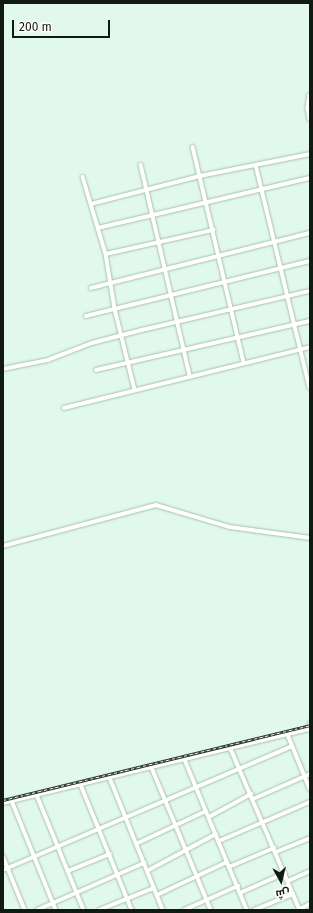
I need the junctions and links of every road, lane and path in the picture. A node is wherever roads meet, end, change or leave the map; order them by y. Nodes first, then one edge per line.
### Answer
1 (310, 95) edge
2 (310, 118) edge
3 (193, 146) dead end
4 (310, 154) edge
5 (141, 165) dead end
6 (256, 165) junction
7 (200, 176) junction
8 (83, 177) dead end
9 (310, 178) edge
10 (147, 189) junction
11 (262, 190) junction
12 (91, 204) junction
13 (206, 204) junction
14 (152, 216) junction
15 (98, 228) junction
16 (213, 230) junction
17 (310, 233) edge
18 (275, 241) junction
19 (158, 242) junction
20 (106, 254) junction
21 (219, 256) junction
22 (310, 261) edge
23 (282, 268) junction
24 (164, 270) junction
25 (226, 282) junction
26 (110, 283) junction
27 (91, 288) dead end
28 (310, 291) edge
29 (171, 295) junction
30 (287, 296) junction
31 (115, 309) junction
32 (232, 309) junction
33 (86, 316) dead end
34 (178, 321) junction
35 (310, 321) edge
36 (295, 324) junction
37 (122, 335) junction
38 (239, 338) junction
39 (310, 346) edge
40 (300, 349) junction
41 (185, 350) junction
42 (129, 363) junction
43 (244, 363) junction
44 (3, 369) edge
45 (96, 370) dead end
46 (190, 376) junction
47 (310, 388) edge
48 (135, 390) junction
49 (64, 408) dead end
50 (310, 538) edge
51 (3, 546) edge
52 (310, 724) edge
53 (308, 730) edge
54 (288, 735) junction
55 (292, 746) junction
56 (231, 748) junction
57 (185, 760) junction
58 (152, 768) junction
59 (239, 768) junction
60 (310, 774) edge
61 (305, 776) junction
62 (110, 778) junction
63 (81, 785) junction
64 (196, 787) junction
65 (310, 789) edge
66 (251, 794) junction
67 (37, 795) junction
68 (253, 799) junction
69 (12, 801) junction
70 (164, 801) junction
71 (310, 802) edge
72 (3, 803) edge
73 (206, 811) junction
74 (209, 817) junction
75 (126, 818) junction
76 (263, 823) junction
77 (174, 825) junction
78 (99, 829) junction
79 (216, 834) junction
80 (310, 838) edge
81 (219, 841) junction
82 (136, 844) junction
83 (58, 847) junction
84 (275, 850) junction
85 (185, 851) junction
86 (110, 854) junction
87 (3, 856) edge
88 (35, 857) junction
89 (227, 862) junction
90 (144, 863) junction
91 (229, 867) junction
92 (8, 868) junction
93 (3, 870) edge
94 (68, 871) junction
95 (147, 871) junction
96 (310, 871) edge
97 (285, 873) junction
98 (118, 874) junction
99 (196, 877) junction
100 (288, 881) junction
101 (238, 886) junction
102 (154, 888) junction
103 (77, 892) junction
104 (240, 893) junction
105 (294, 894) junction
106 (157, 896) junction
107 (128, 899) junction
108 (206, 899) junction
109 (53, 903) junction
110 (310, 904) edge
111 (25, 910) edge
112 (36, 910) edge
113 (56, 910) edge
114 (84, 910) edge
115 (99, 910) edge
116 (132, 910) edge
117 (163, 910) edge
118 (184, 910) edge
119 (211, 910) edge
120 (247, 910) edge
121 (254, 910) edge
122 (300, 910) edge

1 - 2 street
3 - 7 street
4 - 6 street
5 - 10 street
6 - 7 street
6 - 11 street
7 - 10 street
7 - 13 street
8 - 12 street
9 - 11 street
10 - 12 street
10 - 14 street
11 - 13 street
11 - 18 street
12 - 15 street
13 - 14 street
13 - 16 street
14 - 15 street
14 - 19 street
15 - 20 street
16 - 19 street
16 - 21 street
17 - 18 street
18 - 21 street
18 - 23 street
19 - 20 street
19 - 24 street
20 - 26 street
21 - 24 street
21 - 25 street
22 - 23 street
23 - 25 street
23 - 30 street
24 - 26 street
24 - 29 street
25 - 29 street
25 - 32 street
26 - 27 street
26 - 31 street
28 - 30 street
29 - 31 street
29 - 34 street
30 - 32 street
30 - 36 street
31 - 33 street
31 - 37 street
32 - 34 street
32 - 38 street
34 - 37 street
34 - 41 street
35 - 36 street
36 - 38 street
36 - 40 street
37 - 42 street
37 - 44 street
38 - 41 street
38 - 43 street
39 - 40 street
40 - 43 street
40 - 47 street
41 - 42 street
41 - 46 street
42 - 45 street
42 - 48 street
43 - 46 street
46 - 48 street
48 - 49 street
50 - 51 street
52 - 53 street
53 - 54 street
54 - 55 street
54 - 56 street
55 - 59 street
55 - 61 street
56 - 57 street
56 - 59 street
57 - 58 street
57 - 64 street
58 - 62 street
58 - 70 street
59 - 64 street
59 - 66 street
60 - 61 street
61 - 65 street
61 - 68 street
62 - 63 street
62 - 75 street
63 - 67 street
63 - 78 street
64 - 70 street
64 - 73 street
66 - 68 street
66 - 74 street
67 - 69 street
67 - 83 street
68 - 76 street
69 - 72 street
69 - 88 street
70 - 75 street
70 - 77 street
71 - 76 street
73 - 74 street
73 - 77 street
74 - 79 street
75 - 78 street
75 - 82 street
76 - 81 street
76 - 84 street
77 - 82 street
77 - 85 street
78 - 83 street
78 - 86 street
79 - 81 street
79 - 85 street
80 - 84 street
81 - 89 street
82 - 90 street
83 - 88 street
83 - 94 street
84 - 91 street
84 - 97 street
85 - 95 street
85 - 99 street
86 - 94 street
86 - 98 street
87 - 92 street
88 - 92 street
88 - 109 street
89 - 91 street
89 - 99 street
90 - 95 street
90 - 98 street
91 - 101 street
92 - 93 street
92 - 111 street
94 - 103 street
95 - 102 street
96 - 100 street
97 - 100 street
97 - 104 street
98 - 103 street
98 - 107 street
99 - 106 street
99 - 108 street
100 - 105 street
101 - 104 street
101 - 108 street
102 - 106 street
102 - 107 street
103 - 109 street
103 - 114 street
104 - 120 street
105 - 121 street
105 - 122 street
106 - 117 street
107 - 115 street
107 - 116 street
108 - 118 street
108 - 119 street
109 - 112 street
109 - 113 street
110 - 122 street

